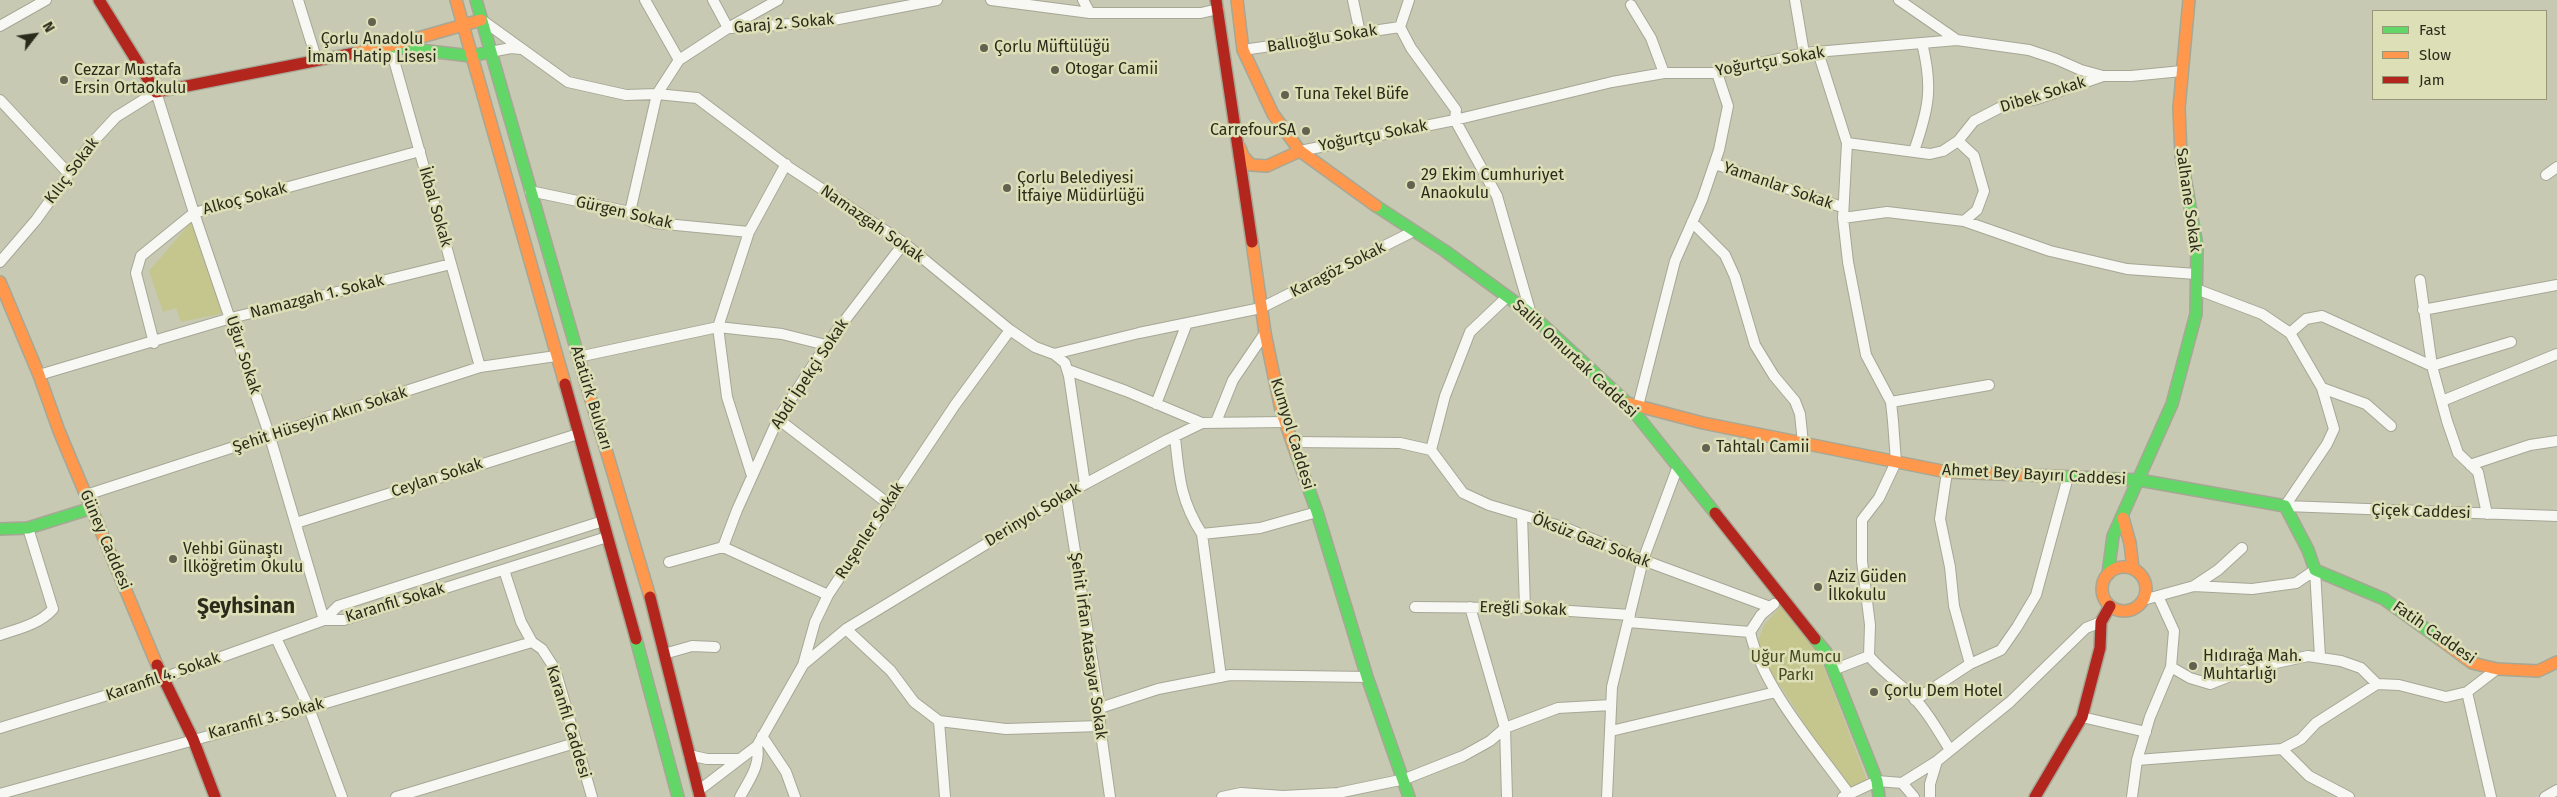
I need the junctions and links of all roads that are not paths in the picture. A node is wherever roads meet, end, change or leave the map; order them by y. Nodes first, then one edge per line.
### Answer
1 (46, 0) edge
2 (99, 0) edge
3 (298, 0) edge
4 (456, 0) edge
5 (476, 0) edge
6 (645, 0) edge
7 (714, 0) edge
8 (777, 0) edge
9 (937, 0) edge
10 (991, 0) edge
11 (1083, 0) edge
12 (1159, 0) edge
13 (1237, 0) edge
14 (1353, 0) edge
15 (1409, 0) edge
16 (1795, 0) edge
17 (1899, 0) edge
18 (2189, 0) edge
19 (1017, 1) edge
20 (1217, 4) edge
21 (1630, 5) dead end
22 (1165, 11) junction
23 (1090, 13) junction
24 (482, 20) junction
25 (463, 25) junction
26 (0, 26) edge
27 (1400, 27) junction
28 (728, 28) junction
29 (1360, 33) junction
30 (1957, 40) junction
31 (1922, 43) junction
32 (390, 46) junction
33 (522, 49) junction
34 (1243, 50) junction
35 (490, 52) junction
36 (1804, 52) junction
37 (1818, 52) junction
38 (472, 56) junction
39 (679, 60) junction
40 (317, 61) junction
41 (2182, 71) junction
42 (1664, 73) junction
43 (1717, 73) junction
44 (2103, 76) junction
45 (156, 92) junction
46 (657, 94) junction
47 (0, 100) edge
48 (1455, 120) junction
49 (1236, 134) junction
50 (1958, 141) junction
51 (1848, 143) junction
52 (420, 151) junction
53 (1300, 151) junction
54 (1914, 151) junction
55 (786, 164) junction
56 (1715, 164) junction
57 (2557, 167) edge
58 (69, 174) junction
59 (2546, 175) dead end
60 (530, 192) junction
61 (630, 212) junction
62 (194, 213) junction
63 (1843, 213) junction
64 (1964, 221) junction
65 (1692, 222) junction
66 (1414, 231) junction
67 (749, 232) junction
68 (904, 243) junction
69 (0, 262) edge
70 (451, 264) junction
71 (2196, 274) junction
72 (2420, 280) dead end
73 (0, 282) edge
74 (2557, 285) edge
75 (2196, 289) junction
76 (1508, 297) junction
77 (1261, 308) junction
78 (2423, 310) junction
79 (1531, 314) junction
80 (231, 318) junction
81 (1187, 323) junction
82 (718, 327) junction
83 (1010, 330) junction
84 (2290, 333) junction
85 (1265, 334) junction
86 (2511, 342) dead end
87 (154, 343) junction
88 (826, 345) junction
89 (1054, 354) junction
90 (2557, 354) edge
91 (556, 356) junction
92 (578, 357) junction
93 (2432, 366) junction
94 (480, 367) junction
95 (1068, 370) junction
96 (39, 375) junction
97 (1989, 384) dead end
98 (2322, 388) junction
99 (2442, 401) junction
100 (1891, 402) junction
101 (1156, 404) junction
102 (1632, 404) junction
103 (778, 419) junction
104 (1216, 422) junction
105 (1286, 422) junction
106 (1202, 424) junction
107 (2391, 426) dead end
108 (578, 434) junction
109 (270, 437) junction
110 (1175, 437) junction
111 (2557, 441) edge
112 (1292, 442) junction
113 (1803, 443) junction
114 (1431, 450) junction
115 (1896, 462) junction
116 (2470, 465) junction
117 (1678, 466) junction
118 (1947, 472) junction
119 (752, 476) junction
120 (2068, 477) junction
121 (2139, 480) junction
122 (1085, 484) junction
123 (86, 495) junction
124 (1066, 495) junction
125 (890, 505) junction
126 (2285, 506) junction
127 (92, 508) junction
128 (1317, 512) junction
129 (1522, 514) junction
130 (2487, 514) junction
131 (2557, 516) edge
132 (2123, 518) junction
133 (603, 521) junction
134 (296, 523) junction
135 (28, 528) junction
136 (0, 529) edge
137 (1202, 534) junction
138 (607, 537) junction
139 (723, 547) junction
140 (2242, 548) dead end
141 (1643, 560) junction
142 (669, 562) dead end
143 (2134, 569) junction
144 (504, 570) junction
145 (2315, 570) junction
146 (2108, 574) junction
147 (2194, 586) junction
148 (828, 594) junction
149 (2158, 596) junction
150 (1782, 597) junction
151 (2142, 600) junction
152 (1415, 606) dead end
153 (2110, 606) junction
154 (1470, 607) junction
155 (1770, 607) junction
156 (1525, 608) junction
157 (1629, 619) junction
158 (324, 620) junction
159 (2101, 622) junction
160 (846, 629) junction
161 (1750, 632) junction
162 (0, 634) edge
163 (276, 638) junction
164 (532, 642) junction
165 (715, 648) dead end
166 (664, 654) junction
167 (1869, 656) junction
168 (2320, 657) junction
169 (2557, 662) edge
170 (1970, 664) junction
171 (803, 665) junction
172 (2171, 667) junction
173 (2497, 669) junction
174 (1834, 670) junction
175 (1367, 676) junction
176 (1221, 677) junction
177 (163, 678) junction
178 (2376, 684) junction
179 (1776, 692) junction
180 (2467, 692) junction
181 (1915, 700) junction
182 (1612, 705) junction
183 (309, 708) junction
184 (1100, 708) junction
185 (2082, 716) junction
186 (939, 722) junction
187 (1100, 726) junction
188 (0, 728) edge
189 (1505, 728) junction
190 (1611, 731) junction
191 (2146, 732) junction
192 (762, 736) junction
193 (193, 739) junction
194 (575, 743) junction
195 (757, 746) junction
196 (2282, 749) junction
197 (1950, 750) junction
198 (689, 754) junction
199 (740, 759) junction
200 (1937, 760) junction
201 (2137, 760) junction
202 (1404, 778) junction
203 (1877, 781) junction
204 (1902, 782) junction
205 (2557, 790) edge
206 (21, 793) edge
207 (0, 794) edge
208 (695, 795) edge
209 (1846, 795) edge
210 (1283, 796) edge
211 (215, 797) edge
212 (342, 797) edge
213 (396, 797) edge
214 (592, 797) edge
215 (678, 797) edge
216 (740, 797) edge
217 (795, 797) edge
218 (945, 797) edge
219 (1110, 797) edge
220 (1222, 797) edge
221 (1409, 797) edge
222 (1507, 797) edge
223 (1607, 797) edge
224 (1879, 797) edge
225 (1914, 797) edge
226 (1930, 797) edge
227 (2035, 797) edge
228 (2132, 797) edge
229 (2349, 797) edge
230 (2490, 797) edge
231 (2545, 797) edge

1 - 26 street
2 - 45 main road
3 - 40 street
4 - 25 main road, Atatürk Bulvarı
5 - 24 main road, Atatürk Bulvarı
6 - 39 street
7 - 28 street
8 - 28 street
9 - 28 street, Garaj 2. Sokak
10 - 19 street
11 - 23 street
12 - 22 street
13 - 34 main road, Salih Omurtak Caddesi
14 - 29 street
15 - 27 street
16 - 36 street
17 - 30 street
18 - 41 main road, Salhane Sokak
19 - 23 street
20 - 22 street
20 - 49 main road, Kumyol Caddesi
21 - 42 street
22 - 23 street
24 - 25 main road
24 - 33 street, Namazgah Sokak
24 - 35 main road, Atatürk Bulvarı
25 - 32 main road
25 - 38 main road, Atatürk Bulvarı
27 - 29 street, Ballıoğlu Sokak
27 - 48 street
28 - 39 street, Garaj 2. Sokak
29 - 34 street, Ballıoğlu Sokak
30 - 31 street, Yoğurtçu Sokak
30 - 44 street, Yoğurtçu Sokak
31 - 37 street, Yoğurtçu Sokak
31 - 54 street
32 - 38 main road
32 - 40 main road
32 - 52 street, İkbal Sokak
33 - 35 street
33 - 46 street, Namazgah Sokak
34 - 53 main road, Salih Omurtak Caddesi
35 - 38 main road
35 - 60 main road, Atatürk Bulvarı
36 - 37 street, Yoğurtçu Sokak
36 - 43 street, Yoğurtçu Sokak
37 - 51 street
38 - 91 main road, Atatürk Bulvarı
39 - 46 street, Garaj 2. Sokak
40 - 45 main road
41 - 44 street, Yoğurtçu Sokak
41 - 71 main road, Salhane Sokak
42 - 43 street, Yoğurtçu Sokak
42 - 48 street, Yoğurtçu Sokak
43 - 56 street
44 - 50 street, Dibek Sokak
45 - 58 street, Kılıç Sokak
45 - 62 street, Uğur Sokak
46 - 55 street, Namazgah Sokak
46 - 61 street
47 - 58 street
48 - 53 street, Yoğurtçu Sokak
48 - 79 street
49 - 53 main road
49 - 77 main road, Kumyol Caddesi
50 - 54 street, Dibek Sokak
50 - 64 street
51 - 54 street, Dibek Sokak
51 - 63 street
52 - 62 street, Alkoç Sokak
52 - 70 street, İkbal Sokak
53 - 66 main road, Salih Omurtak Caddesi
55 - 67 street
55 - 68 street, Namazgah Sokak
56 - 63 street, Yamanlar Sokak
56 - 65 street
57 - 59 street
58 - 69 street, Kılıç Sokak
60 - 61 street, Gürgen Sokak
60 - 92 main road, Atatürk Bulvarı
61 - 67 street, Gürgen Sokak
62 - 80 street, Uğur Sokak
62 - 87 street, Alkoç Sokak
63 - 64 street
63 - 100 street
64 - 71 street
65 - 102 street
65 - 113 street
66 - 76 main road, Salih Omurtak Caddesi
66 - 77 street, Karagöz Sokak
67 - 82 street
68 - 83 street, Namazgah Sokak
68 - 88 street, Abdi İpekçi Sokak
70 - 80 street, Namazgah 1. Sokak
70 - 94 street, İkbal Sokak
71 - 75 main road, Salhane Sokak
72 - 78 street
73 - 96 main road, Güney Caddesi
74 - 78 street
75 - 84 street
75 - 121 main road, Salhane Sokak
76 - 79 main road, Salih Omurtak Caddesi
76 - 114 street
77 - 81 street
77 - 85 main road, Kumyol Caddesi
78 - 93 street
79 - 102 main road, Salih Omurtak Caddesi
80 - 87 street, Namazgah 1. Sokak
80 - 109 street, Uğur Sokak
81 - 89 street
81 - 101 street
82 - 88 street
82 - 92 street
82 - 119 street
83 - 89 street, Namazgah Sokak
83 - 125 street, Ruşenler Sokak
84 - 93 street
84 - 98 street
85 - 104 street
85 - 105 main road, Kumyol Caddesi
86 - 93 street
87 - 96 street, Namazgah 1. Sokak
88 - 103 street, Abdi İpekçi Sokak
89 - 95 street
90 - 99 street
91 - 94 street, Şehit Hüseyin Akın Sokak
91 - 108 main road, Atatürk Bulvarı
92 - 166 main road, Atatürk Bulvarı
93 - 99 street
94 - 109 street, Şehit Hüseyin Akın Sokak
95 - 101 street
95 - 122 street
96 - 123 main road, Güney Caddesi
97 - 100 street
98 - 107 street
98 - 126 street
99 - 116 street
100 - 115 street
101 - 106 street
102 - 113 main road, Ahmet Bey Bayırı Caddesi
102 - 117 main road, Salih Omurtak Caddesi
103 - 119 street, Abdi İpekçi Sokak
103 - 125 street
104 - 105 street, Derinyol Sokak
104 - 106 street, Derinyol Sokak
105 - 112 main road, Kumyol Caddesi
106 - 110 street, Derinyol Sokak
108 - 133 main road, Atatürk Bulvarı
108 - 134 street, Ceylan Sokak
109 - 123 street, Şehit Hüseyin Akın Sokak
109 - 134 street, Uğur Sokak
110 - 122 street, Derinyol Sokak
110 - 137 street
111 - 116 street
112 - 114 street
112 - 128 main road, Kumyol Caddesi
113 - 115 main road, Ahmet Bey Bayırı Caddesi
114 - 129 street, Öksüz Gazi Sokak
115 - 118 main road, Ahmet Bey Bayırı Caddesi
115 - 167 street
116 - 130 street
117 - 141 street
117 - 150 main road, Salih Omurtak Caddesi
118 - 120 main road, Ahmet Bey Bayırı Caddesi
118 - 170 street
119 - 139 street, Abdi İpekçi Sokak
120 - 121 main road, Ahmet Bey Bayırı Caddesi
120 - 170 street
121 - 126 main road, Ahmet Bey Bayırı Caddesi
121 - 132 main road, Salhane Sokak
122 - 124 street, Derinyol Sokak
123 - 127 main road, Güney Caddesi
124 - 160 street, Derinyol Sokak
124 - 184 street, Şehit İrfan Atasayar Sokak
125 - 148 street, Ruşenler Sokak
126 - 130 street, Çiçek Caddesi
126 - 145 main road
127 - 135 main road
127 - 177 main road, Güney Caddesi
128 - 137 street
128 - 175 main road, Kumyol Caddesi
129 - 141 street, Öksüz Gazi Sokak
129 - 156 street
130 - 131 street, Çiçek Caddesi
132 - 143 main road
132 - 146 main road, Salhane Sokak
133 - 138 main road, Atatürk Bulvarı
133 - 158 street, Karanfil Sokak
134 - 158 street, Uğur Sokak
135 - 136 main road
135 - 162 street
137 - 176 street
138 - 144 street, Karanfil Sokak
138 - 215 main road, Atatürk Bulvarı
139 - 142 street
139 - 148 street
140 - 147 street
141 - 155 street, Öksüz Gazi Sokak
141 - 157 street
143 - 146 main road
143 - 151 main road
144 - 158 street, Karanfil Sokak
144 - 164 street, Karanfil Caddesi
145 - 147 street
145 - 168 street
145 - 173 main road, Fatih Caddesi
146 - 153 main road
147 - 149 street
148 - 171 street, Ruşenler Sokak
149 - 151 street
149 - 172 street
150 - 155 street
150 - 174 main road, Salih Omurtak Caddesi
151 - 153 main road
152 - 154 street, Ereğli Sokak
153 - 159 main road
154 - 156 street, Ereğli Sokak
154 - 189 street
155 - 161 street
156 - 157 street, Ereğli Sokak
157 - 161 street, Ereğli Sokak
157 - 182 street
158 - 163 street, Karanfil 4. Sokak
159 - 185 main road
159 - 197 street
160 - 171 street, Derinyol Sokak
160 - 186 street
161 - 179 street
163 - 177 street, Karanfil 4. Sokak
163 - 183 street
164 - 183 street, Karanfil 3. Sokak
164 - 194 street, Karanfil Caddesi
165 - 166 street
166 - 198 main road, Atatürk Bulvarı
167 - 174 street
167 - 181 street
168 - 172 street
168 - 178 street
169 - 173 main road, Fatih Caddesi
170 - 181 street
171 - 192 street, Ruşenler Sokak
172 - 191 street
173 - 180 street
174 - 203 main road, Salih Omurtak Caddesi
175 - 176 street
175 - 202 main road, Kumyol Caddesi
176 - 184 street
177 - 188 street, Karanfil 4. Sokak
177 - 193 main road, Güney Caddesi
178 - 180 street
178 - 196 street
179 - 190 street
179 - 209 street
180 - 230 street
181 - 197 street
182 - 189 street
182 - 190 street
183 - 193 street, Karanfil 3. Sokak
183 - 212 street
184 - 187 street, Şehit İrfan Atasayar Sokak
185 - 191 street
185 - 227 main road
186 - 187 street
186 - 218 street
187 - 219 street, Şehit İrfan Atasayar Sokak
189 - 202 street
189 - 222 street
190 - 223 street
191 - 201 street
192 - 195 street, Ruşenler Sokak
192 - 217 street
193 - 206 street, Karanfil 3. Sokak
193 - 211 main road, Güney Caddesi
194 - 213 street
194 - 214 street, Karanfil Caddesi
195 - 199 street
195 - 216 street
196 - 201 street
196 - 229 street
197 - 200 street
198 - 199 street
198 - 208 main road, Atatürk Bulvarı
199 - 208 street
200 - 204 street
200 - 226 street
201 - 228 street
202 - 210 street
202 - 221 main road, Kumyol Caddesi
203 - 204 street
203 - 209 street
203 - 224 main road, Salih Omurtak Caddesi
204 - 225 street
205 - 231 street
206 - 207 street, Karanfil 3. Sokak
210 - 220 street

